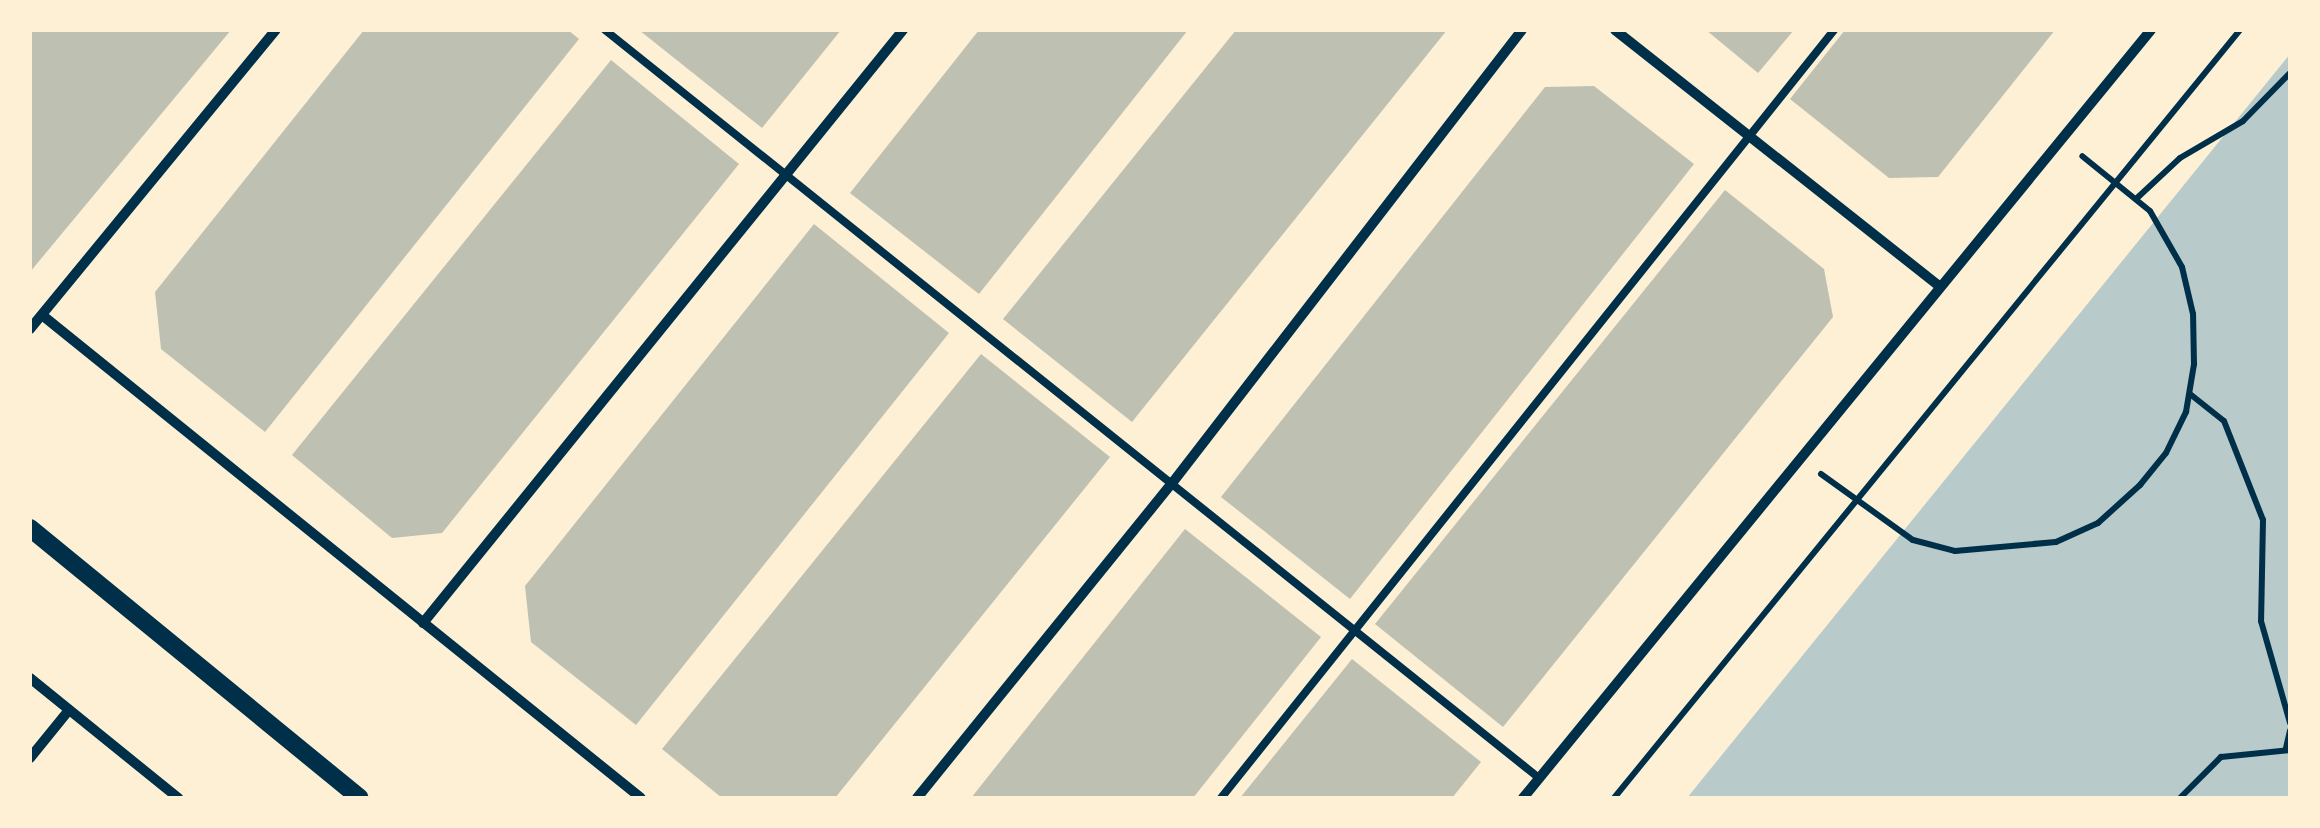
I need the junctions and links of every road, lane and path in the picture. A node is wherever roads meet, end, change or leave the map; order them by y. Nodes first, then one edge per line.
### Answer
1 (276, 30) edge
2 (606, 30) edge
3 (904, 30) edge
4 (1522, 30) edge
5 (1615, 30) edge
6 (1834, 30) edge
7 (2151, 30) edge
8 (2240, 30) edge
9 (2290, 73) edge
10 (1748, 135) junction
11 (2061, 140) junction
12 (786, 175) junction
13 (2117, 185) junction
14 (2136, 199) junction
15 (1940, 287) junction
16 (42, 315) junction
17 (30, 329) edge
18 (2190, 394) junction
19 (1800, 458) junction
20 (1172, 482) junction
21 (1854, 501) junction
22 (30, 528) edge
23 (424, 623) junction
24 (1356, 631) junction
25 (30, 678) edge
26 (69, 710) junction
27 (2290, 726) edge
28 (2288, 749) edge
29 (30, 758) edge
30 (1538, 778) junction
31 (178, 798) edge
32 (360, 798) edge
33 (641, 798) edge
34 (917, 798) edge
35 (1221, 798) edge
36 (1522, 798) edge
37 (1614, 798) edge
38 (2180, 798) edge

1 - 16 street
2 - 12 lane
3 - 12 street
4 - 20 street
5 - 10 street
6 - 10 lane
7 - 11 street
8 - 13 path
9 - 14 path
10 - 15 street
10 - 24 lane
11 - 13 path
11 - 15 street
12 - 20 lane
12 - 23 street
13 - 14 path
13 - 21 path
14 - 18 path
15 - 19 street
16 - 17 street
16 - 23 street
18 - 21 path
18 - 27 path
19 - 21 path
19 - 30 street
20 - 24 lane
20 - 34 street
21 - 37 path
22 - 32 street
23 - 33 street
24 - 30 lane
24 - 35 lane
25 - 26 street
26 - 29 street
26 - 31 street
27 - 28 path
28 - 38 path
30 - 36 street

